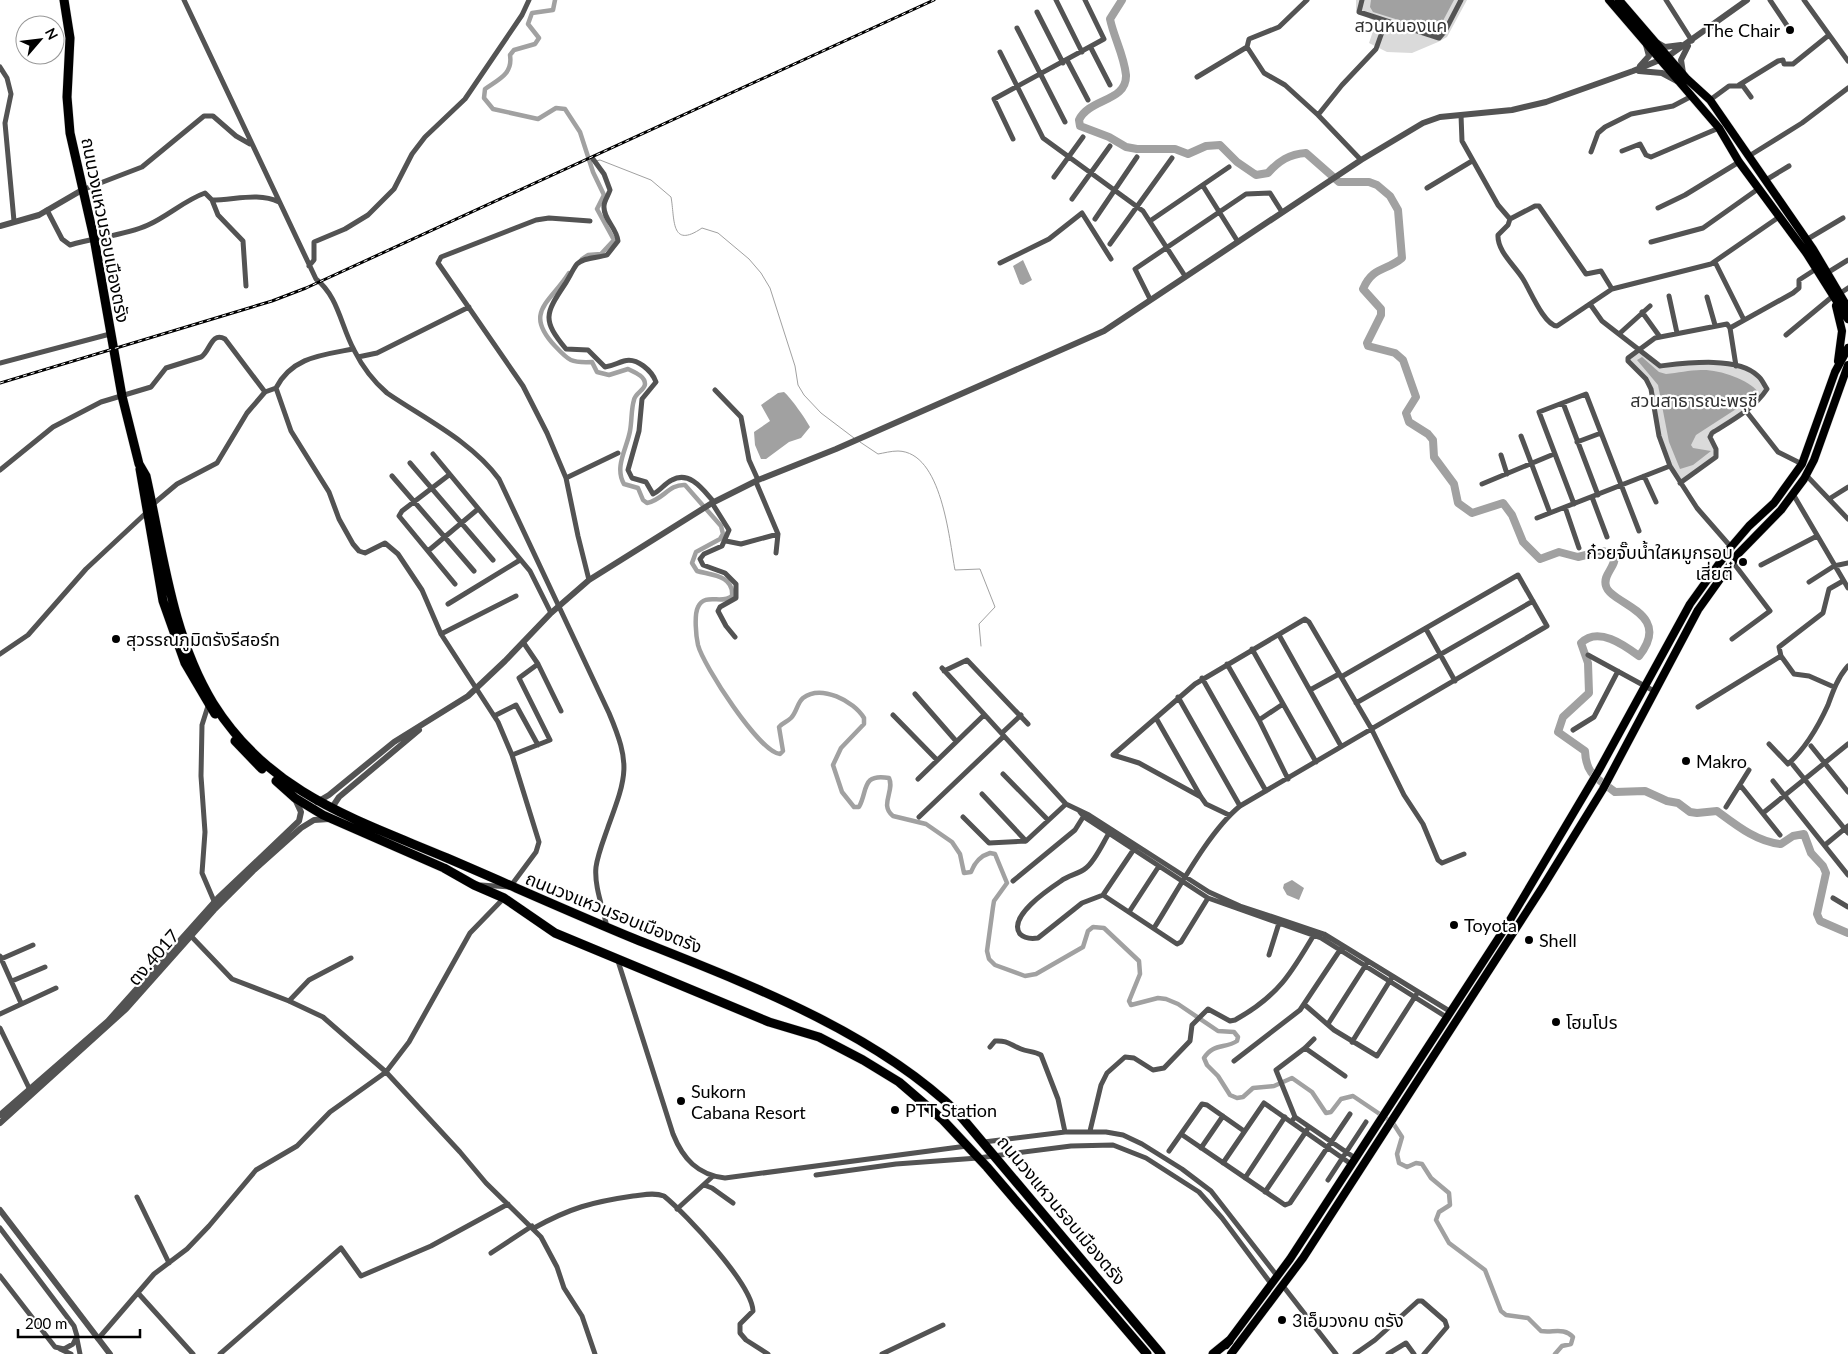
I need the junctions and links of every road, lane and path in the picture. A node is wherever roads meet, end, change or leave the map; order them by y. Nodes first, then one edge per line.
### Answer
1 (64, 0) edge
2 (184, 0) edge
3 (529, 0) edge
4 (1056, 0) edge
5 (1084, 0) edge
6 (1307, 0) edge
7 (1362, 0) edge
8 (1461, 0) edge
9 (1609, 0) edge
10 (1619, 0) edge
11 (1666, 0) edge
12 (1747, 0) edge
13 (1770, 0) edge
14 (1804, 0) edge
15 (1737, 3) edge
16 (1036, 12) dead end
17 (1386, 22) junction
18 (1017, 28) dead end
19 (1790, 30) dead end
20 (1646, 32) junction
21 (1829, 35) junction
22 (1643, 40) junction
23 (1692, 41) junction
24 (1247, 47) junction
25 (1091, 48) junction
26 (1000, 52) dead end
27 (1082, 52) junction
28 (1664, 59) junction
29 (1848, 60) edge
30 (1065, 62) junction
31 (0, 67) edge
32 (1633, 71) junction
33 (1041, 74) junction
34 (1197, 77) dead end
35 (1684, 82) junction
36 (1016, 85) junction
37 (1110, 85) dead end
38 (1739, 85) junction
39 (1848, 88) edge
40 (1692, 96) junction
41 (1751, 97) dead end
42 (1088, 100) dead end
43 (1710, 100) junction
44 (1318, 115) junction
45 (1461, 115) junction
46 (1065, 122) dead end
47 (1719, 128) junction
48 (1083, 136) dead end
49 (1013, 139) dead end
50 (250, 145) junction
51 (1110, 146) dead end
52 (1622, 151) dead end
53 (1591, 152) dead end
54 (1749, 156) junction
55 (1067, 157) junction
56 (1138, 157) dead end
57 (1172, 158) dead end
58 (593, 159) dead end
59 (1361, 160) junction
60 (1472, 161) junction
61 (1739, 162) junction
62 (1789, 166) dead end
63 (1229, 167) dead end
64 (1090, 174) junction
65 (1054, 177) dead end
66 (1766, 180) junction
67 (1203, 186) junction
68 (1426, 188) dead end
69 (1758, 189) junction
70 (82, 190) junction
71 (1113, 190) junction
72 (1072, 199) dead end
73 (212, 200) junction
74 (280, 202) junction
75 (1137, 207) junction
76 (1658, 208) dead end
77 (47, 210) junction
78 (1219, 211) junction
79 (1282, 212) junction
80 (1780, 217) junction
81 (1843, 218) dead end
82 (1095, 219) dead end
83 (1510, 219) junction
84 (14, 221) junction
85 (1150, 221) junction
86 (590, 222) dead end
87 (0, 226) edge
88 (94, 238) junction
89 (1806, 240) junction
90 (1238, 242) junction
91 (1651, 242) dead end
92 (1110, 244) dead end
93 (1167, 247) junction
94 (1111, 259) dead end
95 (1848, 260) edge
96 (1715, 262) junction
97 (1000, 263) dead end
98 (310, 266) junction
99 (1816, 269) junction
100 (1827, 273) junction
101 (1185, 276) junction
102 (246, 286) dead end
103 (1848, 288) edge
104 (1612, 289) junction
105 (1669, 296) dead end
106 (1707, 297) dead end
107 (1150, 299) junction
108 (1841, 300) edge
109 (1590, 304) junction
110 (1650, 306) dead end
111 (469, 307) junction
112 (1642, 312) junction
113 (1848, 319) edge
114 (1744, 320) junction
115 (1715, 325) junction
116 (1730, 328) junction
117 (1677, 333) junction
118 (110, 334) junction
119 (1619, 334) junction
120 (1786, 335) dead end
121 (1660, 337) junction
122 (1639, 348) junction
123 (1848, 348) edge
124 (353, 350) junction
125 (358, 358) junction
126 (0, 363) edge
127 (1848, 365) edge
128 (1736, 366) junction
129 (1836, 372) junction
130 (276, 388) junction
131 (716, 390) dead end
132 (265, 392) junction
133 (122, 396) junction
134 (1563, 403) junction
135 (1746, 411) junction
136 (1601, 433) junction
137 (1521, 436) dead end
138 (1577, 442) junction
139 (618, 453) dead end
140 (434, 454) dead end
141 (1554, 454) junction
142 (1501, 455) dead end
143 (410, 463) dead end
144 (139, 464) junction
145 (1531, 464) junction
146 (1802, 464) junction
147 (1670, 466) junction
148 (0, 470) edge
149 (1507, 474) junction
150 (1806, 474) junction
151 (449, 475) junction
152 (392, 476) dead end
153 (1644, 476) junction
154 (566, 478) junction
155 (757, 481) junction
156 (1680, 483) junction
157 (1482, 484) dead end
158 (1622, 485) junction
159 (1848, 487) edge
160 (433, 488) junction
161 (1793, 494) junction
162 (1598, 495) junction
163 (1592, 497) junction
164 (1829, 499) junction
165 (414, 501) junction
166 (1656, 502) dead end
167 (712, 503) junction
168 (1574, 504) junction
169 (152, 505) junction
170 (1565, 507) junction
171 (478, 509) junction
172 (146, 513) junction
173 (1550, 513) junction
174 (1537, 518) dead end
175 (1848, 519) edge
176 (462, 523) junction
177 (1639, 531) dead end
178 (778, 534) junction
179 (1818, 536) junction
180 (444, 537) junction
181 (1607, 537) dead end
182 (726, 541) junction
183 (1731, 547) junction
184 (1580, 548) dead end
185 (428, 551) junction
186 (776, 553) dead end
187 (493, 560) dead end
188 (520, 560) junction
189 (1732, 561) junction
190 (1848, 563) edge
191 (1761, 565) dead end
192 (1834, 566) junction
193 (474, 571) dead end
194 (589, 580) junction
195 (1843, 581) junction
196 (1809, 582) dead end
197 (455, 584) dead end
198 (1848, 588) edge
199 (516, 596) dead end
200 (1533, 601) junction
201 (448, 604) dead end
202 (560, 606) junction
203 (551, 613) junction
204 (1426, 629) junction
205 (441, 634) junction
206 (1279, 634) junction
207 (735, 636) dead end
208 (1732, 639) dead end
209 (523, 642) junction
210 (1252, 649) junction
211 (0, 654) edge
212 (1440, 655) junction
213 (1588, 655) dead end
214 (1781, 656) junction
215 (538, 664) junction
216 (1227, 664) junction
217 (1847, 668) edge
218 (1618, 671) junction
219 (1340, 675) junction
220 (1202, 678) junction
221 (1455, 681) junction
222 (1645, 686) junction
223 (477, 687) junction
224 (1834, 688) junction
225 (1310, 690) junction
226 (1654, 691) junction
227 (915, 694) dead end
228 (1178, 697) junction
229 (1356, 703) junction
230 (1283, 704) junction
231 (208, 706) junction
232 (1698, 707) dead end
233 (561, 711) dead end
234 (893, 715) dead end
235 (984, 715) junction
236 (494, 716) junction
237 (1021, 716) junction
238 (1156, 718) junction
239 (1259, 720) junction
240 (1028, 724) dead end
241 (421, 727) junction
242 (1371, 728) junction
243 (1573, 730) dead end
244 (1003, 735) junction
245 (956, 741) junction
246 (1768, 744) dead end
247 (538, 745) junction
248 (1342, 746) junction
249 (1811, 746) dead end
250 (1848, 746) edge
251 (512, 755) junction
252 (937, 760) junction
253 (1316, 762) junction
254 (1824, 763) junction
255 (1793, 764) dead end
256 (1749, 770) dead end
257 (1003, 774) dead end
258 (918, 779) dead end
259 (1288, 779) junction
260 (1804, 780) junction
261 (1773, 781) dead end
262 (1740, 785) junction
263 (1266, 791) junction
264 (1848, 792) edge
265 (982, 794) dead end
266 (1784, 796) junction
267 (1201, 797) junction
268 (295, 798) junction
269 (317, 802) junction
270 (1066, 804) junction
271 (1240, 806) junction
272 (1726, 808) dead end
273 (1763, 813) junction
274 (331, 814) junction
275 (1083, 814) junction
276 (1229, 815) junction
277 (920, 817) dead end
278 (963, 817) dead end
279 (1048, 820) junction
280 (1847, 830) edge
281 (1109, 833) junction
282 (1780, 835) dead end
283 (1026, 841) junction
284 (1825, 845) junction
285 (1134, 849) junction
286 (1464, 854) dead end
287 (1159, 866) junction
288 (1848, 875) edge
289 (1186, 879) junction
290 (1013, 881) dead end
291 (474, 885) junction
292 (510, 887) junction
293 (1104, 895) junction
294 (504, 898) junction
295 (1208, 898) junction
296 (1833, 898) dead end
297 (214, 901) junction
298 (1848, 907) edge
299 (1129, 912) junction
300 (1279, 923) junction
301 (607, 927) junction
302 (1154, 928) junction
303 (189, 933) junction
304 (1315, 933) junction
305 (33, 945) dead end
306 (1342, 947) junction
307 (1269, 955) dead end
308 (1, 957) edge
309 (351, 958) dead end
310 (618, 961) junction
311 (1367, 963) junction
312 (45, 967) dead end
313 (1393, 976) junction
314 (12, 981) junction
315 (1389, 982) junction
316 (56, 988) dead end
317 (1416, 995) junction
318 (288, 1001) junction
319 (21, 1003) junction
320 (1305, 1006) junction
321 (0, 1014) edge
322 (1449, 1015) junction
323 (1328, 1024) junction
324 (0, 1028) edge
325 (1314, 1039) dead end
326 (1352, 1042) junction
327 (990, 1047) dead end
328 (1305, 1048) junction
329 (1234, 1060) dead end
330 (386, 1072) junction
331 (1345, 1076) dead end
332 (30, 1091) junction
333 (1350, 1114) dead end
334 (0, 1115) edge
335 (1223, 1116) junction
336 (1285, 1117) junction
337 (1295, 1117) junction
338 (1292, 1122) junction
339 (1366, 1122) dead end
340 (0, 1123) edge
341 (1310, 1127) junction
342 (1090, 1131) junction
343 (1244, 1131) junction
344 (1065, 1132) junction
345 (1306, 1132) junction
346 (1180, 1134) junction
347 (984, 1142) junction
348 (1332, 1142) junction
349 (967, 1146) junction
350 (1328, 1147) junction
351 (1201, 1148) junction
352 (1169, 1151) dead end
353 (1346, 1152) junction
354 (995, 1155) junction
355 (1342, 1157) junction
356 (978, 1158) junction
357 (1353, 1161) junction
358 (1223, 1163) junction
359 (816, 1175) dead end
360 (712, 1177) junction
361 (1245, 1178) junction
362 (1328, 1180) dead end
363 (704, 1185) junction
364 (1265, 1192) junction
365 (137, 1198) dead end
366 (733, 1203) dead end
367 (508, 1204) junction
368 (677, 1209) junction
369 (0, 1210) edge
370 (533, 1227) junction
371 (0, 1228) edge
372 (491, 1253) dead end
373 (169, 1263) junction
374 (0, 1276) edge
375 (1278, 1277) junction
376 (1272, 1285) junction
377 (1283, 1286) junction
378 (138, 1293) junction
379 (943, 1325) dead end
380 (1142, 1332) junction
381 (76, 1336) junction
382 (98, 1339) junction
383 (1229, 1341) junction
384 (59, 1348) junction
385 (71, 1354) edge
386 (80, 1354) edge
387 (110, 1354) edge
388 (193, 1354) edge
389 (220, 1354) edge
390 (595, 1354) edge
391 (768, 1354) edge
392 (882, 1354) edge
393 (1147, 1354) edge
394 (1161, 1354) edge
395 (1166, 1354) edge
396 (1213, 1354) edge
397 (1219, 1354) edge
398 (1231, 1354) edge
399 (1336, 1354) edge
400 (1355, 1354) edge
401 (1388, 1354) edge
402 (1414, 1354) edge
403 (1424, 1354) edge

1 - 70 highway, ถนนวงแหวนรอบเมืองตรัง
2 - 50 street
3 - 98 street
4 - 27 street
5 - 25 street
6 - 24 street
7 - 17 street
8 - 17 street
9 - 22 main road
10 - 20 main road
11 - 23 street
12 - 15 street
13 - 19 street
14 - 21 street
15 - 23 street
16 - 30 street
17 - 44 street
18 - 33 street
20 - 23 street
20 - 28 main road
21 - 29 street
21 - 38 street
22 - 28 main road
22 - 32 street
23 - 28 street
23 - 35 street
24 - 34 street
24 - 44 street
25 - 27 street
25 - 37 street
26 - 36 street
27 - 30 street
28 - 32 street
28 - 35 main road
30 - 33 street
30 - 42 street
31 - 84 street
32 - 35 street
32 - 45 street
33 - 36 street
33 - 46 street
35 - 40 main road
35 - 43 main road
36 - 49 street
36 - 55 street
38 - 41 street
38 - 43 street
39 - 54 street
40 - 47 main road
40 - 53 street
43 - 54 main road
44 - 59 street
45 - 59 street
45 - 60 street
47 - 52 street
47 - 61 main road
48 - 55 street
50 - 70 street
50 - 74 street
51 - 64 street
54 - 66 main road
55 - 64 street
55 - 65 street
56 - 71 street
57 - 75 street
58 - 167 street
59 - 79 street
60 - 68 street
60 - 83 street
61 - 69 main road
61 - 76 street
62 - 66 street
63 - 67 street
64 - 71 street
64 - 72 street
66 - 89 main road
67 - 78 street
67 - 85 street
69 - 80 main road
69 - 91 street
70 - 77 street
70 - 88 highway, ถนนวงแหวนรอบเมืองตรัง
71 - 75 street
71 - 82 street
73 - 74 street
73 - 88 street
73 - 102 street
74 - 98 street
75 - 85 street
75 - 92 street
77 - 84 street
77 - 88 street
78 - 79 street
78 - 90 street
78 - 93 street
79 - 90 street
80 - 96 street
80 - 99 main road
81 - 89 street
83 - 104 street
83 - 109 street
84 - 87 street
85 - 93 street
86 - 111 street
88 - 118 highway, ถนนวงแหวนรอบเมืองตรัง
89 - 100 main road
90 - 101 street
93 - 101 street
93 - 107 street
94 - 97 street
95 - 100 street
96 - 104 street
96 - 114 street
98 - 124 street
99 - 108 main road
99 - 114 street
100 - 108 main road
101 - 107 street
103 - 108 street
104 - 109 street
105 - 117 street
106 - 115 street
107 - 155 street
108 - 113 main road
108 - 120 street
108 - 129 main road
109 - 119 street
110 - 112 street
111 - 125 street
111 - 154 street
112 - 119 street
112 - 121 street
114 - 116 street
115 - 116 street
115 - 117 street
116 - 128 street
117 - 121 street
118 - 126 street
118 - 133 highway, ถนนวงแหวนรอบเมืองตรัง
119 - 122 street
121 - 122 street
122 - 128 street
122 - 147 street
123 - 129 main road
124 - 125 street
124 - 130 street
125 - 202 street
127 - 150 main road
128 - 135 street
129 - 146 main road
130 - 132 street
130 - 205 street
131 - 155 street
132 - 133 street
132 - 169 street
133 - 144 highway, ถนนวงแหวนรอบเมืองตรัง
133 - 148 street
134 - 136 street
134 - 138 street
134 - 141 street
135 - 146 street
135 - 156 street
136 - 138 street
136 - 158 street
137 - 145 street
138 - 162 street
139 - 154 street
140 - 151 street
141 - 145 street
141 - 168 street
142 - 149 street
143 - 160 street
144 - 169 highway, ถนนวงแหวนรอบเมืองตรัง
144 - 172 highway, ถนนวงแหวนรอบเมืองตรัง
145 - 149 street
145 - 173 street
146 - 183 main road
147 - 153 street
147 - 156 street
149 - 157 street
150 - 161 main road
150 - 164 street
151 - 160 street
151 - 171 street
152 - 165 street
153 - 158 street
153 - 166 street
154 - 194 street
155 - 167 street
155 - 178 street
156 - 183 street
158 - 162 street
158 - 177 street
159 - 164 street
160 - 165 street
160 - 176 street
161 - 179 street
161 - 189 main road
162 - 163 street
163 - 168 street
163 - 181 street
164 - 175 street
165 - 180 street
165 - 185 street
167 - 182 street
167 - 194 street
168 - 170 street
169 - 269 highway, ถนนวงแหวนรอบเมืองตรัง
170 - 173 street
170 - 184 street
171 - 176 street
171 - 188 street
172 - 211 street
172 - 231 highway, ถนนวงแหวนรอบเมืองตรัง
173 - 174 street
176 - 180 street
176 - 187 street
178 - 182 street
178 - 186 street
179 - 191 street
179 - 192 street
180 - 185 street
180 - 193 street
182 - 207 street
183 - 222 main road
185 - 197 street
188 - 201 street
188 - 203 street
189 - 208 street
189 - 226 main road
190 - 192 street
192 - 195 street
192 - 196 street
194 - 202 street
195 - 198 street
195 - 214 street
199 - 205 street
200 - 204 street
200 - 212 street
200 - 221 street
202 - 203 street
202 - 301 street
203 - 209 street
204 - 212 street
204 - 219 street
205 - 223 street
206 - 210 street
206 - 219 street
206 - 225 street
209 - 215 street
209 - 223 street
210 - 216 street
210 - 230 street
212 - 221 street
212 - 229 street
213 - 218 street
214 - 224 street
214 - 232 street
215 - 233 street
215 - 247 street
216 - 220 street
216 - 239 street
217 - 224 street
218 - 222 street
218 - 243 street
219 - 225 street
219 - 229 street
220 - 228 street
220 - 263 street
221 - 242 street
222 - 226 street
222 - 322 main road
223 - 236 street
223 - 241 street
224 - 246 street
225 - 248 street
226 - 377 main road
227 - 245 street
228 - 238 street
228 - 271 street
229 - 242 street
230 - 239 street
230 - 253 street
231 - 268 highway, ถนนวงแหวนรอบเมืองตรัง
231 - 297 street
234 - 252 street
235 - 237 street
235 - 244 street
235 - 245 street
236 - 247 street
236 - 251 street
237 - 240 street
237 - 244 street
238 - 267 street
238 - 267 street
239 - 259 street
241 - 269 street
241 - 274 street
242 - 248 street
242 - 286 street
244 - 270 street
244 - 277 street
245 - 252 street
247 - 251 street
248 - 253 street
249 - 254 street
250 - 254 street
251 - 292 street
252 - 258 street
253 - 259 street
254 - 260 street
254 - 264 street
255 - 260 street
256 - 262 street
257 - 279 street
259 - 263 street
260 - 266 street
260 - 280 street
261 - 266 street
262 - 272 street
262 - 273 street
263 - 271 street
265 - 283 street
266 - 273 street
266 - 284 street
267 - 276 street
268 - 274 highway, ถนนวงแหวนรอบเมืองตรัง
268 - 297 street, ตง.4017
269 - 274 highway, ถนนวงแหวนรอบเมืองตรัง
270 - 275 street
270 - 279 street
271 - 276 street
273 - 282 street
274 - 291 highway, ถนนวงแหวนรอบเมืองตรัง
274 - 292 highway, ถนนวงแหวนรอบเมืองตรัง
274 - 303 street, ตง.4017
275 - 281 street
275 - 289 street
275 - 290 street
276 - 289 street
278 - 283 street
279 - 283 street
280 - 284 street
281 - 285 street
281 - 293 street
284 - 288 street
285 - 287 street
285 - 293 street
287 - 289 street
287 - 299 street
289 - 295 street
289 - 302 street
289 - 304 street
291 - 292 street
291 - 294 highway, ถนนวงแหวนรอบเมืองตรัง
292 - 301 highway, ถนนวงแหวนรอบเมืองตรัง
293 - 299 street
294 - 310 highway, ถนนวงแหวนรอบเมืองตรัง
294 - 330 street
295 - 300 street
295 - 302 street
296 - 298 street
297 - 303 street, ตง.4017
299 - 302 street
300 - 304 street
300 - 307 street
301 - 347 highway, ถนนวงแหวนรอบเมืองตรัง
303 - 318 street
303 - 332 street, ตง.4017
304 - 306 street
304 - 342 street
305 - 308 street
306 - 311 street
306 - 320 street
308 - 314 street
309 - 318 street
310 - 349 highway, ถนนวงแหวนรอบเมืองตรัง
310 - 360 street
311 - 313 street
311 - 315 street
311 - 323 street
312 - 314 street
313 - 315 street
313 - 317 street
314 - 319 street
315 - 317 street
315 - 326 street
316 - 319 street
317 - 322 street
317 - 326 street
318 - 330 street
319 - 321 street
320 - 323 street
320 - 329 street
322 - 357 main road
323 - 326 street
324 - 332 street
325 - 328 street
327 - 344 street
328 - 331 street
328 - 337 street
330 - 367 street
330 - 373 street
332 - 334 street, ตง.4017
332 - 340 street
333 - 348 street
335 - 343 street
335 - 346 street
335 - 351 street
336 - 338 street
336 - 343 street
336 - 361 street
337 - 338 street
337 - 341 street
338 - 345 street
339 - 353 street
341 - 345 street
341 - 348 street
342 - 344 street
342 - 375 street
343 - 358 street
344 - 347 street
345 - 350 street
345 - 364 street
346 - 351 street
346 - 352 street
347 - 354 highway, ถนนวงแหวนรอบเมืองตรัง
348 - 350 street
348 - 353 street
349 - 356 highway, ถนนวงแหวนรอบเมืองตรัง
349 - 360 street
350 - 355 street
350 - 364 street
351 - 358 street
353 - 355 street
353 - 357 street
354 - 356 street
354 - 376 street
354 - 380 highway, ถนนวงแหวนรอบเมืองตรัง
355 - 357 street
355 - 362 street
356 - 359 street
356 - 393 highway, ถนนวงแหวนรอบเมืองตรัง
357 - 375 main road
358 - 361 street
360 - 363 street
361 - 364 street
363 - 366 street
363 - 368 street
365 - 373 street
367 - 370 street
367 - 389 street
368 - 370 street
368 - 391 street
369 - 382 street
370 - 372 street
370 - 390 street
371 - 381 street
373 - 378 street
374 - 384 street
375 - 376 main road
375 - 377 main road
376 - 377 main road
376 - 383 main road
377 - 398 main road
377 - 399 street
378 - 382 street
378 - 388 street
379 - 392 street
380 - 394 highway, ถนนวงแหวนรอบเมืองตรัง
380 - 395 highway
381 - 384 street
381 - 386 street
382 - 387 street
383 - 396 highway
383 - 397 main road
384 - 385 street
400 - 403 street
401 - 402 street

